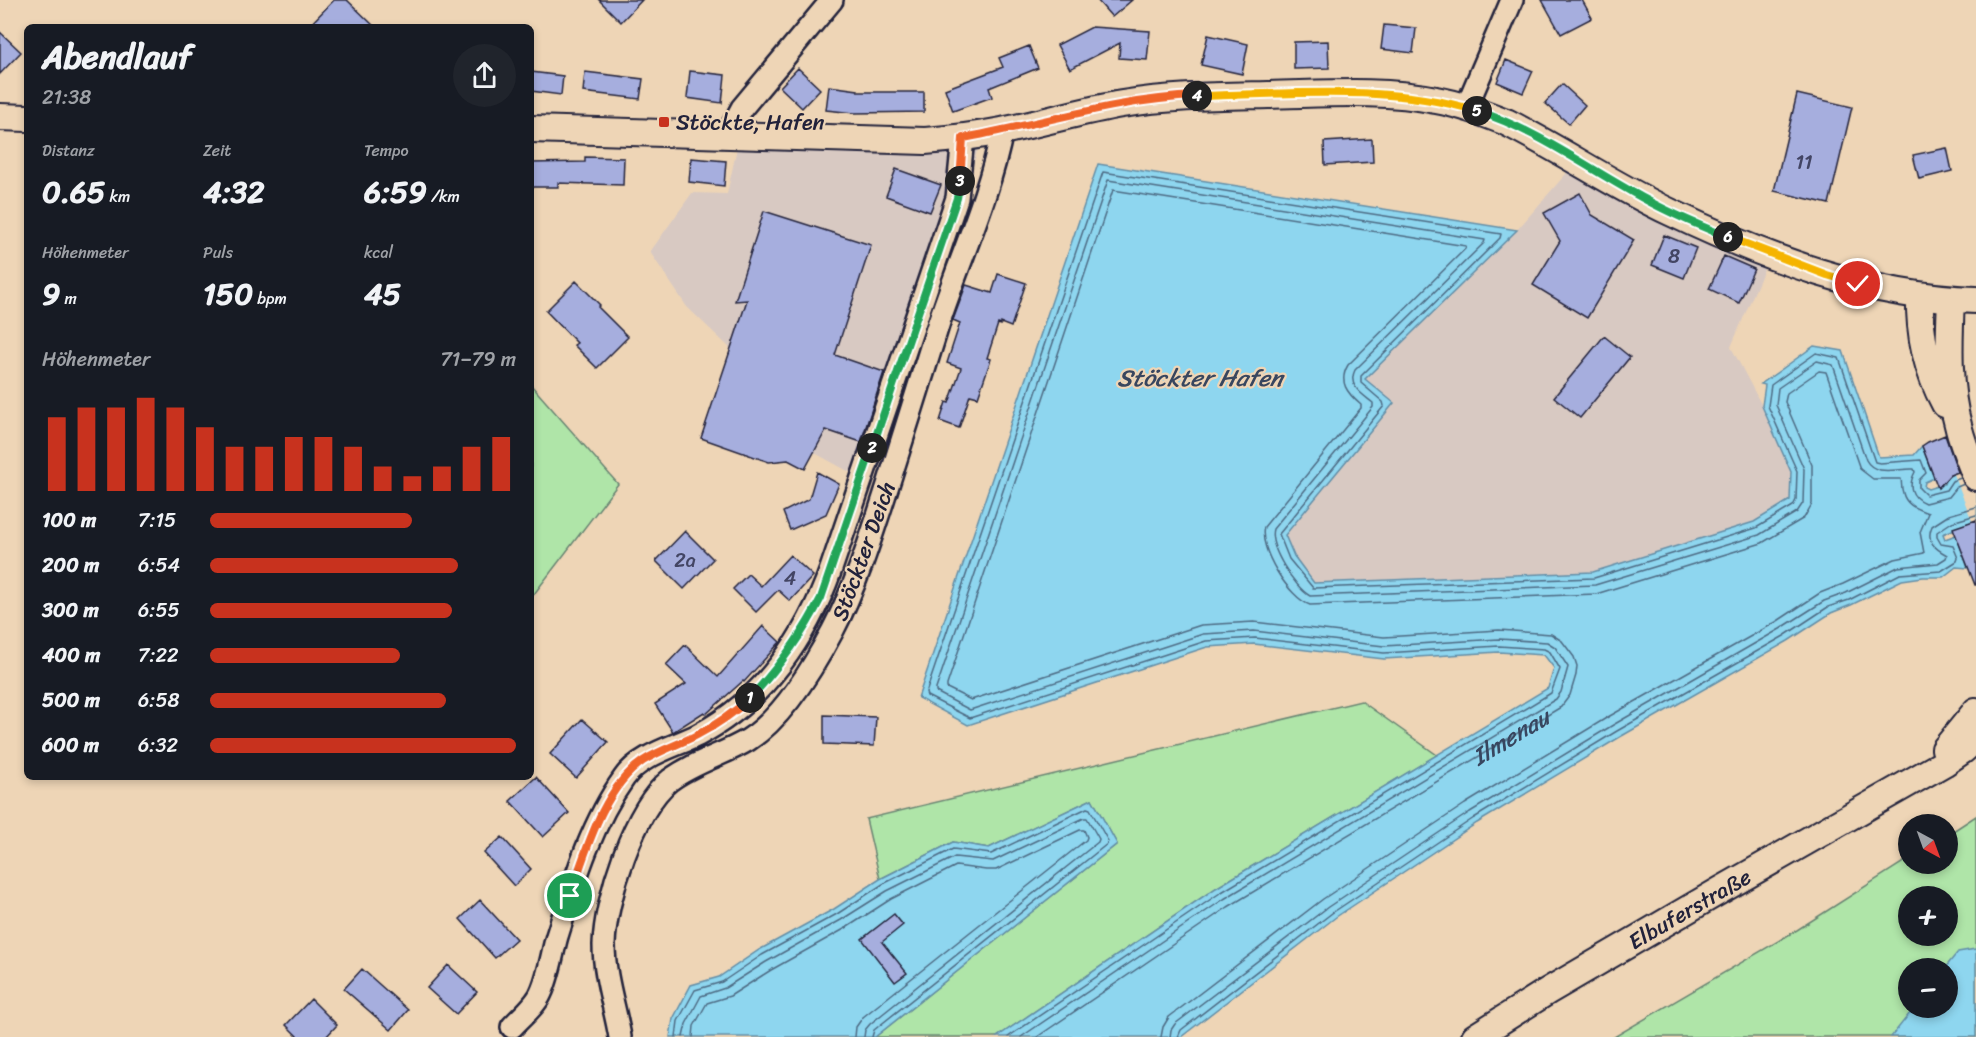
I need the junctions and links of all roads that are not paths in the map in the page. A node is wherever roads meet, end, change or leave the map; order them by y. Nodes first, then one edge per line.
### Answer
1 (832, 0) edge
2 (1512, 0) edge
3 (1466, 108) junction
4 (0, 117) edge
5 (24, 118) edge
6 (534, 129) edge
7 (1002, 131) junction
8 (728, 134) junction
9 (963, 138) junction
10 (1920, 297) junction
11 (1964, 299) edge
12 (1959, 430) junction
13 (1976, 477) edge
14 (1976, 711) edge
15 (1976, 739) edge
16 (1906, 782) junction
17 (512, 1027) dead end
18 (620, 1037) edge
19 (1475, 1037) edge

1 - 8 street
2 - 3 street
3 - 7 street
3 - 10 street
4 - 5 street
6 - 8 street
7 - 9 street
7 - 18 street, Stöckter Deich
8 - 9 street
9 - 17 street
10 - 11 street
10 - 12 street
11 - 12 street
12 - 13 street
14 - 16 street, Elbuferstraße
15 - 16 street, Elbuferstraße
16 - 19 street, Elbuferstraße

